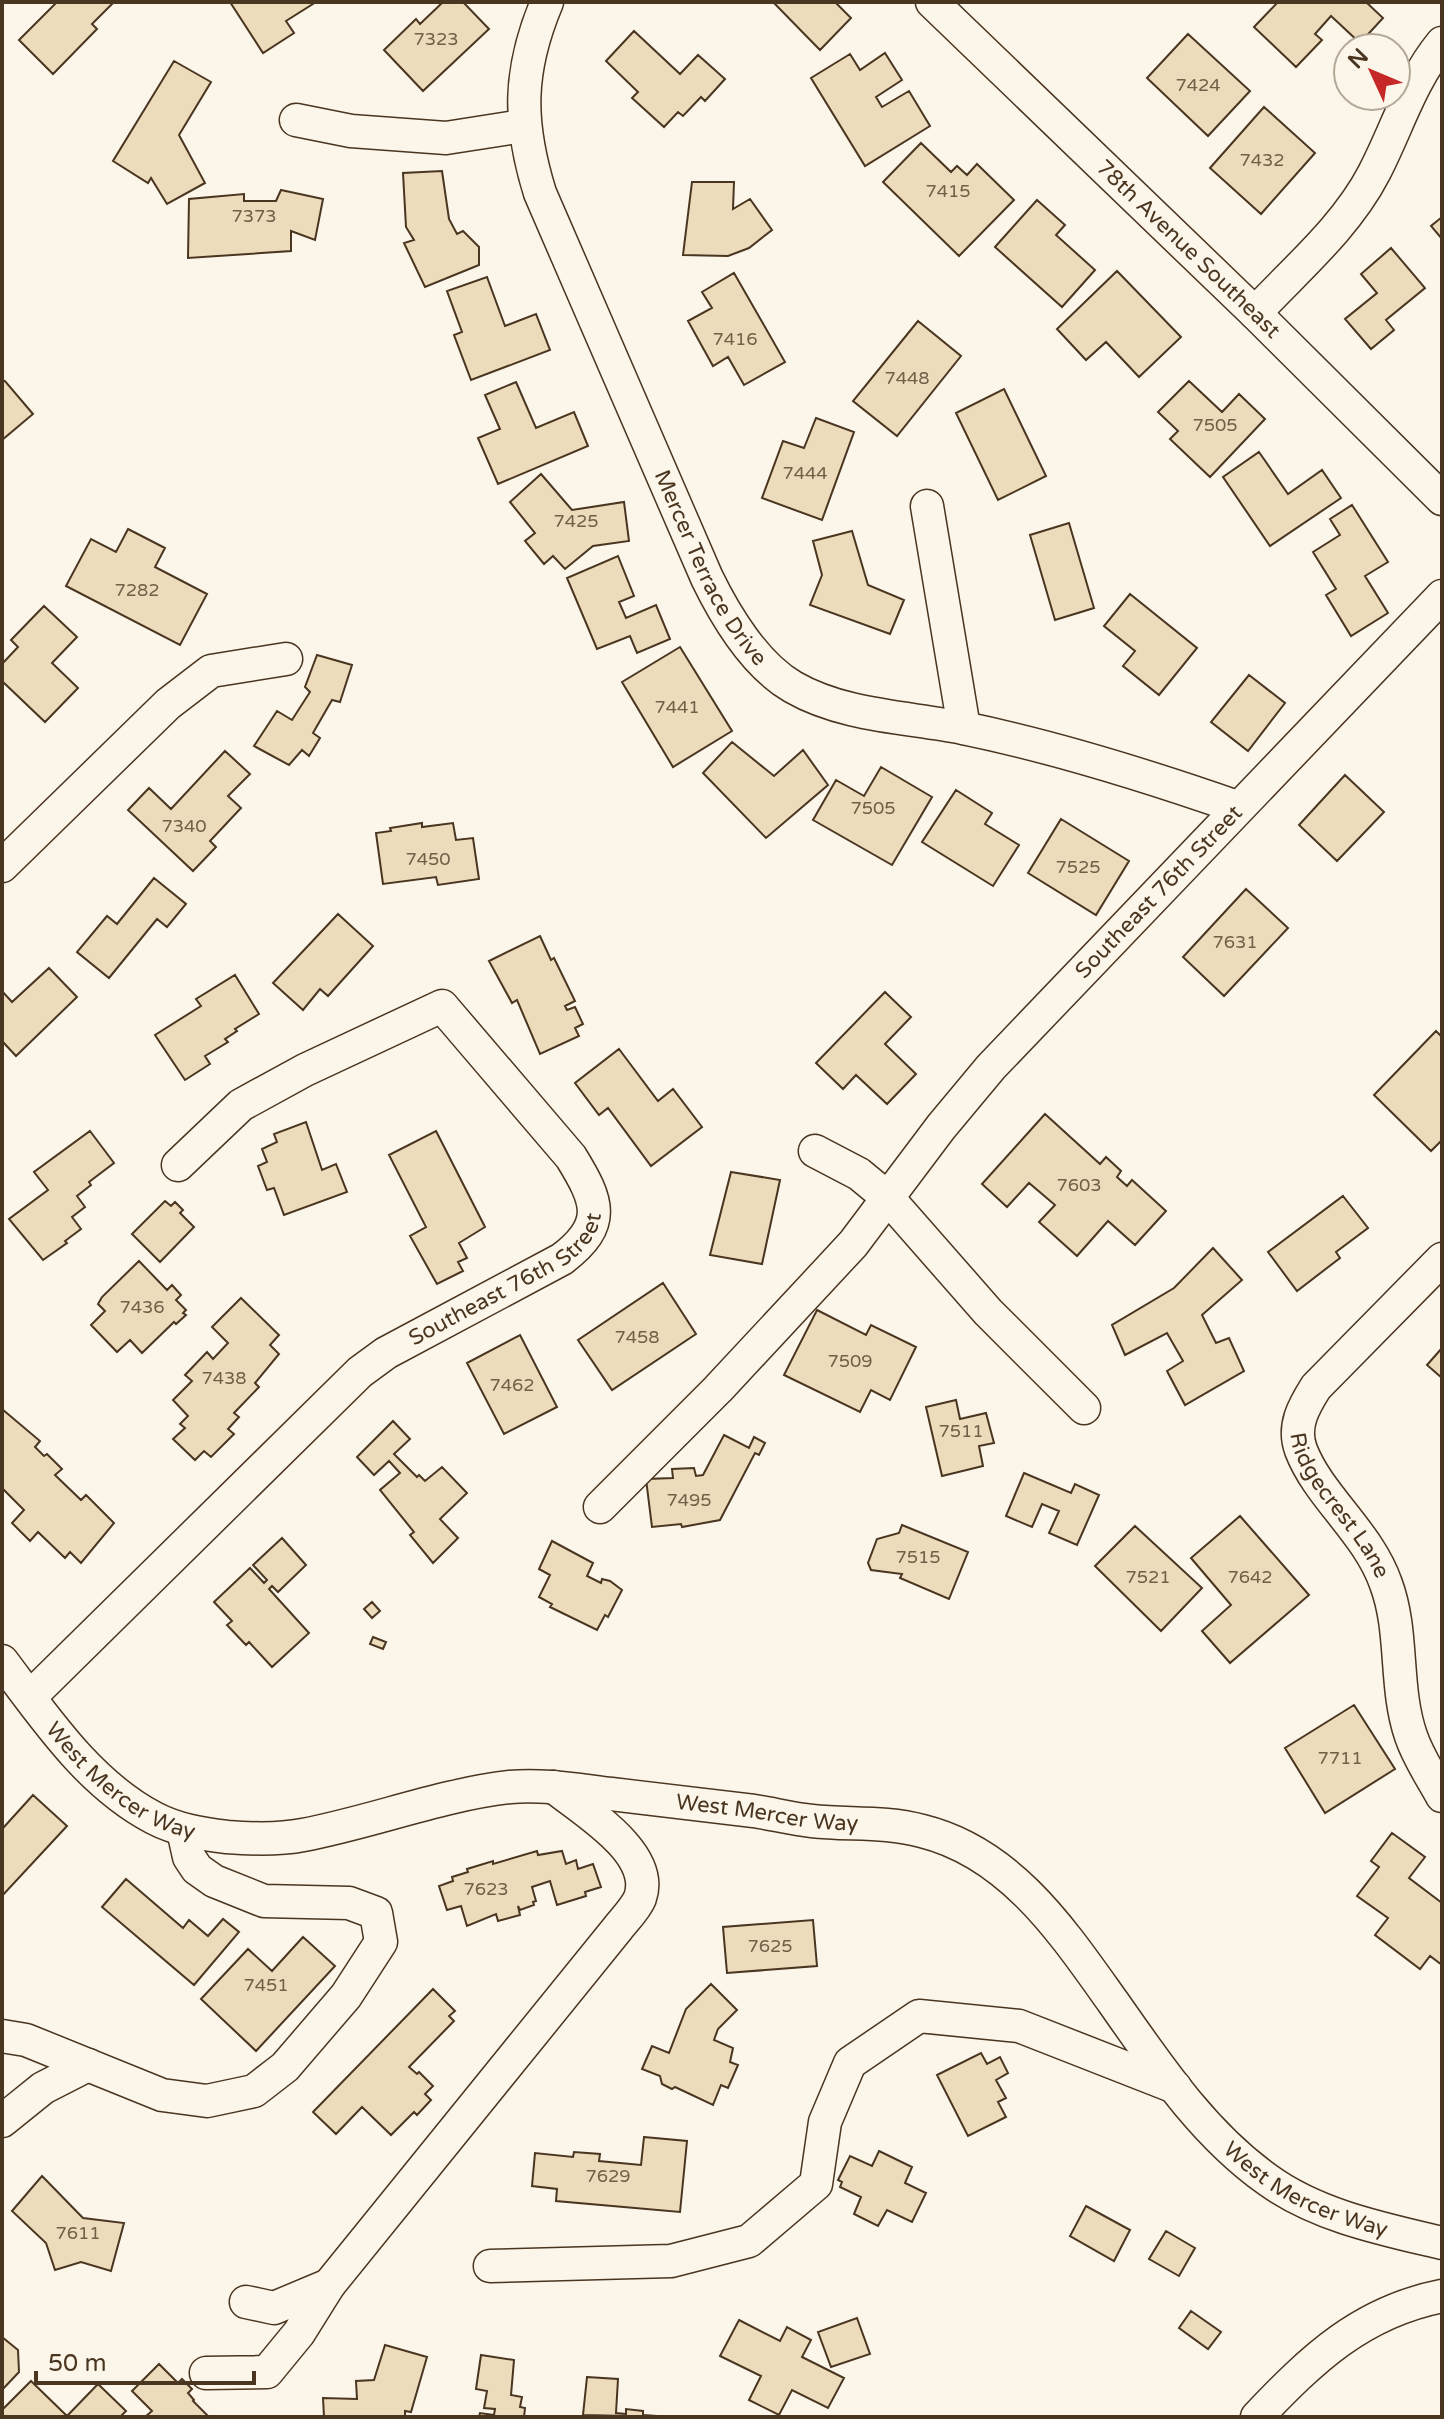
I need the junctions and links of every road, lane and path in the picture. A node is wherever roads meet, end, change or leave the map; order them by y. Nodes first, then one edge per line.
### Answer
1 (547, 2) edge
2 (932, 2) edge
3 (1442, 43) edge
4 (296, 120) dead end
5 (523, 126) junction
6 (1255, 313) junction
7 (1442, 499) edge
8 (927, 506) dead end
9 (1442, 596) edge
10 (286, 659) dead end
11 (964, 728) junction
12 (1237, 807) junction
13 (2, 866) edge
14 (815, 1151) dead end
15 (178, 1165) dead end
16 (888, 1198) junction
17 (1442, 1259) edge
18 (1084, 1408) dead end
19 (600, 1507) dead end
20 (2, 1661) edge
21 (30, 1697) junction
22 (554, 1787) junction
23 (1442, 1796) edge
24 (183, 1830) junction
25 (2, 2036) edge
26 (88, 2065) junction
27 (1175, 2087) junction
28 (2, 2121) edge
29 (1442, 2243) edge
30 (490, 2266) dead end
31 (329, 2285) junction
32 (1442, 2296) edge
33 (246, 2302) dead end
34 (206, 2373) dead end
35 (1288, 2402) edge
36 (1257, 2417) edge

1 - 5 street, Mercer Terrace Drive
2 - 6 street, 78th Avenue Southeast
3 - 6 street
4 - 5 street
5 - 11 street, Mercer Terrace Drive
6 - 7 street, 78th Avenue Southeast
8 - 11 street
9 - 12 street, Southeast 76th Street
10 - 13 street
11 - 12 street, Mercer Terrace Drive
12 - 16 street, Southeast 76th Street
14 - 16 street
15 - 21 street, Southeast 76th Street
16 - 18 street
16 - 19 street, Southeast 76th Street
17 - 23 street, Ridgecrest Lane
20 - 21 street, West Mercer Way
21 - 24 street, West Mercer Way
22 - 24 street, West Mercer Way
22 - 27 street, West Mercer Way
22 - 31 street
24 - 26 street
25 - 26 street
26 - 28 street
27 - 29 street, West Mercer Way
27 - 30 street
31 - 33 street
31 - 34 street
32 - 35 street
35 - 36 street

